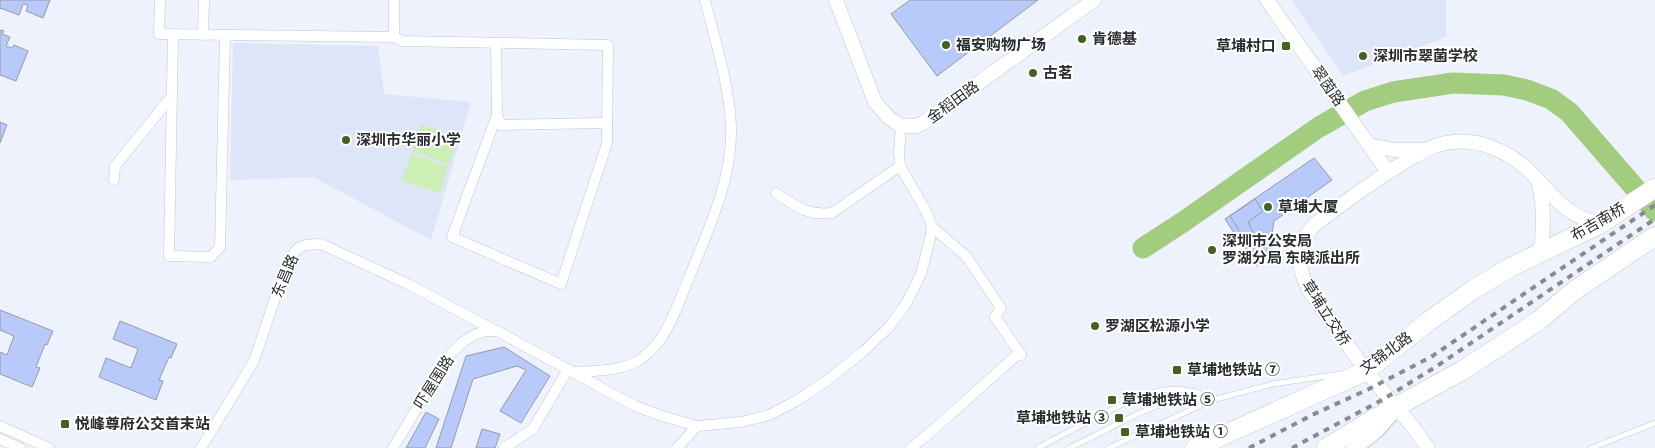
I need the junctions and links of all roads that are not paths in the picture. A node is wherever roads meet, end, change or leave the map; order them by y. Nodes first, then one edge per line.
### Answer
1 (160, 0) edge
2 (204, 0) edge
3 (394, 0) edge
4 (705, 0) edge
5 (836, 0) edge
6 (1094, 0) edge
7 (1267, 0) edge
8 (173, 34) junction
9 (203, 35) junction
10 (225, 35) junction
11 (394, 37) junction
12 (496, 43) junction
13 (172, 96) junction
14 (496, 115) junction
15 (607, 123) junction
16 (901, 126) junction
17 (1370, 145) junction
18 (1427, 150) junction
19 (900, 166) junction
20 (1388, 172) junction
21 (1537, 179) junction
22 (114, 180) dead end
23 (1655, 188) edge
24 (776, 193) dead end
25 (1600, 224) junction
26 (932, 226) junction
27 (1655, 236) edge
28 (1540, 253) junction
29 (497, 332) junction
30 (571, 370) junction
31 (1366, 371) junction
32 (1212, 400) junction
33 (1397, 407) junction
34 (1655, 423) edge
35 (0, 426) edge
36 (697, 426) junction
37 (0, 439) edge
38 (20, 448) edge
39 (49, 448) edge
40 (202, 448) edge
41 (393, 448) edge
42 (504, 448) edge
43 (677, 448) edge
44 (911, 448) edge
45 (1038, 448) edge
46 (1069, 448) edge
47 (1109, 448) edge
48 (1195, 448) edge
49 (1326, 448) edge
50 (1354, 448) edge
51 (1428, 448) edge
52 (1591, 448) edge

1 - 8 street
2 - 9 street
3 - 11 street
4 - 30 street
5 - 16 street
6 - 16 street, 金稻田路
7 - 17 street, 翠茵路
8 - 9 street
8 - 13 street
9 - 10 street
10 - 11 street
10 - 13 street
11 - 12 street
12 - 14 street
12 - 15 street
13 - 22 street
14 - 15 street
14 - 15 street
16 - 19 street
17 - 18 street
17 - 20 street, 翠茵路
18 - 20 street, 草埔立交桥
18 - 21 street
19 - 24 street
19 - 26 street
20 - 31 street, 草埔立交桥
21 - 25 street
21 - 28 street
23 - 25 highway, 布吉南桥
25 - 28 highway, 布吉南桥
26 - 36 street
26 - 44 street
27 - 33 highway
28 - 31 highway, 文锦北路
29 - 30 street
29 - 40 street, 东昌路
29 - 41 street, 吓屋围路
30 - 36 street
30 - 42 street
31 - 32 lane
31 - 33 street, 草埔立交桥
31 - 48 highway, 文锦北路
32 - 45 lane
32 - 46 lane
32 - 47 lane
33 - 49 highway
33 - 50 main road
33 - 51 street, 草埔立交桥
34 - 52 lane
35 - 39 street
36 - 43 street
37 - 38 street

